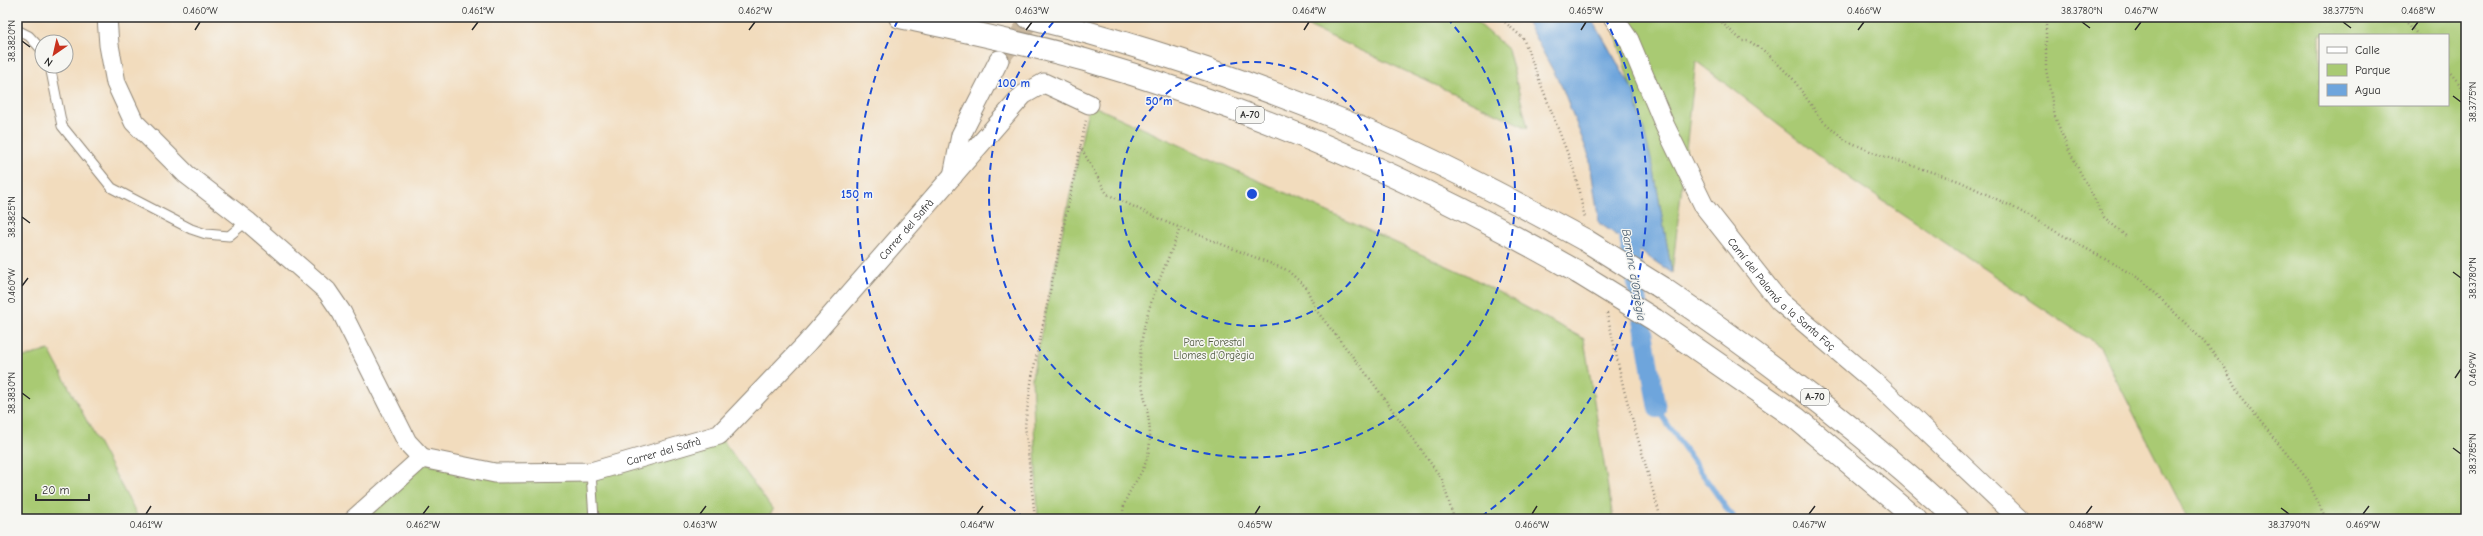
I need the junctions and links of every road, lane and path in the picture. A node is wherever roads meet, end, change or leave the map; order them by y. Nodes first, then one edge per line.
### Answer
1 (107, 17) edge
2 (900, 17) edge
3 (1028, 17) edge
4 (1613, 17) edge
5 (1716, 17) edge
6 (2046, 17) edge
7 (2402, 17) edge
8 (17, 30) edge
9 (2417, 34) edge
10 (34, 41) edge
11 (999, 60) tunnel mouth
12 (2449, 71) edge
13 (52, 74) edge
14 (2466, 92) edge
15 (1089, 104) joint
16 (1080, 146) junction
17 (953, 177) junction
18 (248, 221) junction
19 (1180, 228) junction
20 (2127, 237) dead end
21 (422, 458) junction
22 (591, 472) junction
23 (354, 519) edge
24 (594, 519) edge
25 (1035, 519) edge
26 (1123, 519) edge
27 (1454, 519) edge
28 (1916, 519) edge
29 (1957, 519) edge
30 (2019, 519) edge
31 (2326, 519) edge

1 - 18 street
2 - 28 highway, A-70, bridge
3 - 29 highway, A-70, bridge
4 - 30 street, Camí del Palamó a la Santa Faç
5 - 31 path
6 - 20 path
7 - 9 path
8 - 10 lane
11 - 17 street
12 - 14 path
13 - 18 lane
15 - 16 path
15 - 17 street, Carrer del Safrà
16 - 19 path
16 - 25 path
17 - 22 street, Carrer del Safrà
18 - 21 street
19 - 26 path
19 - 27 path
21 - 22 street, Carrer del Safrà
21 - 23 street
22 - 24 lane

